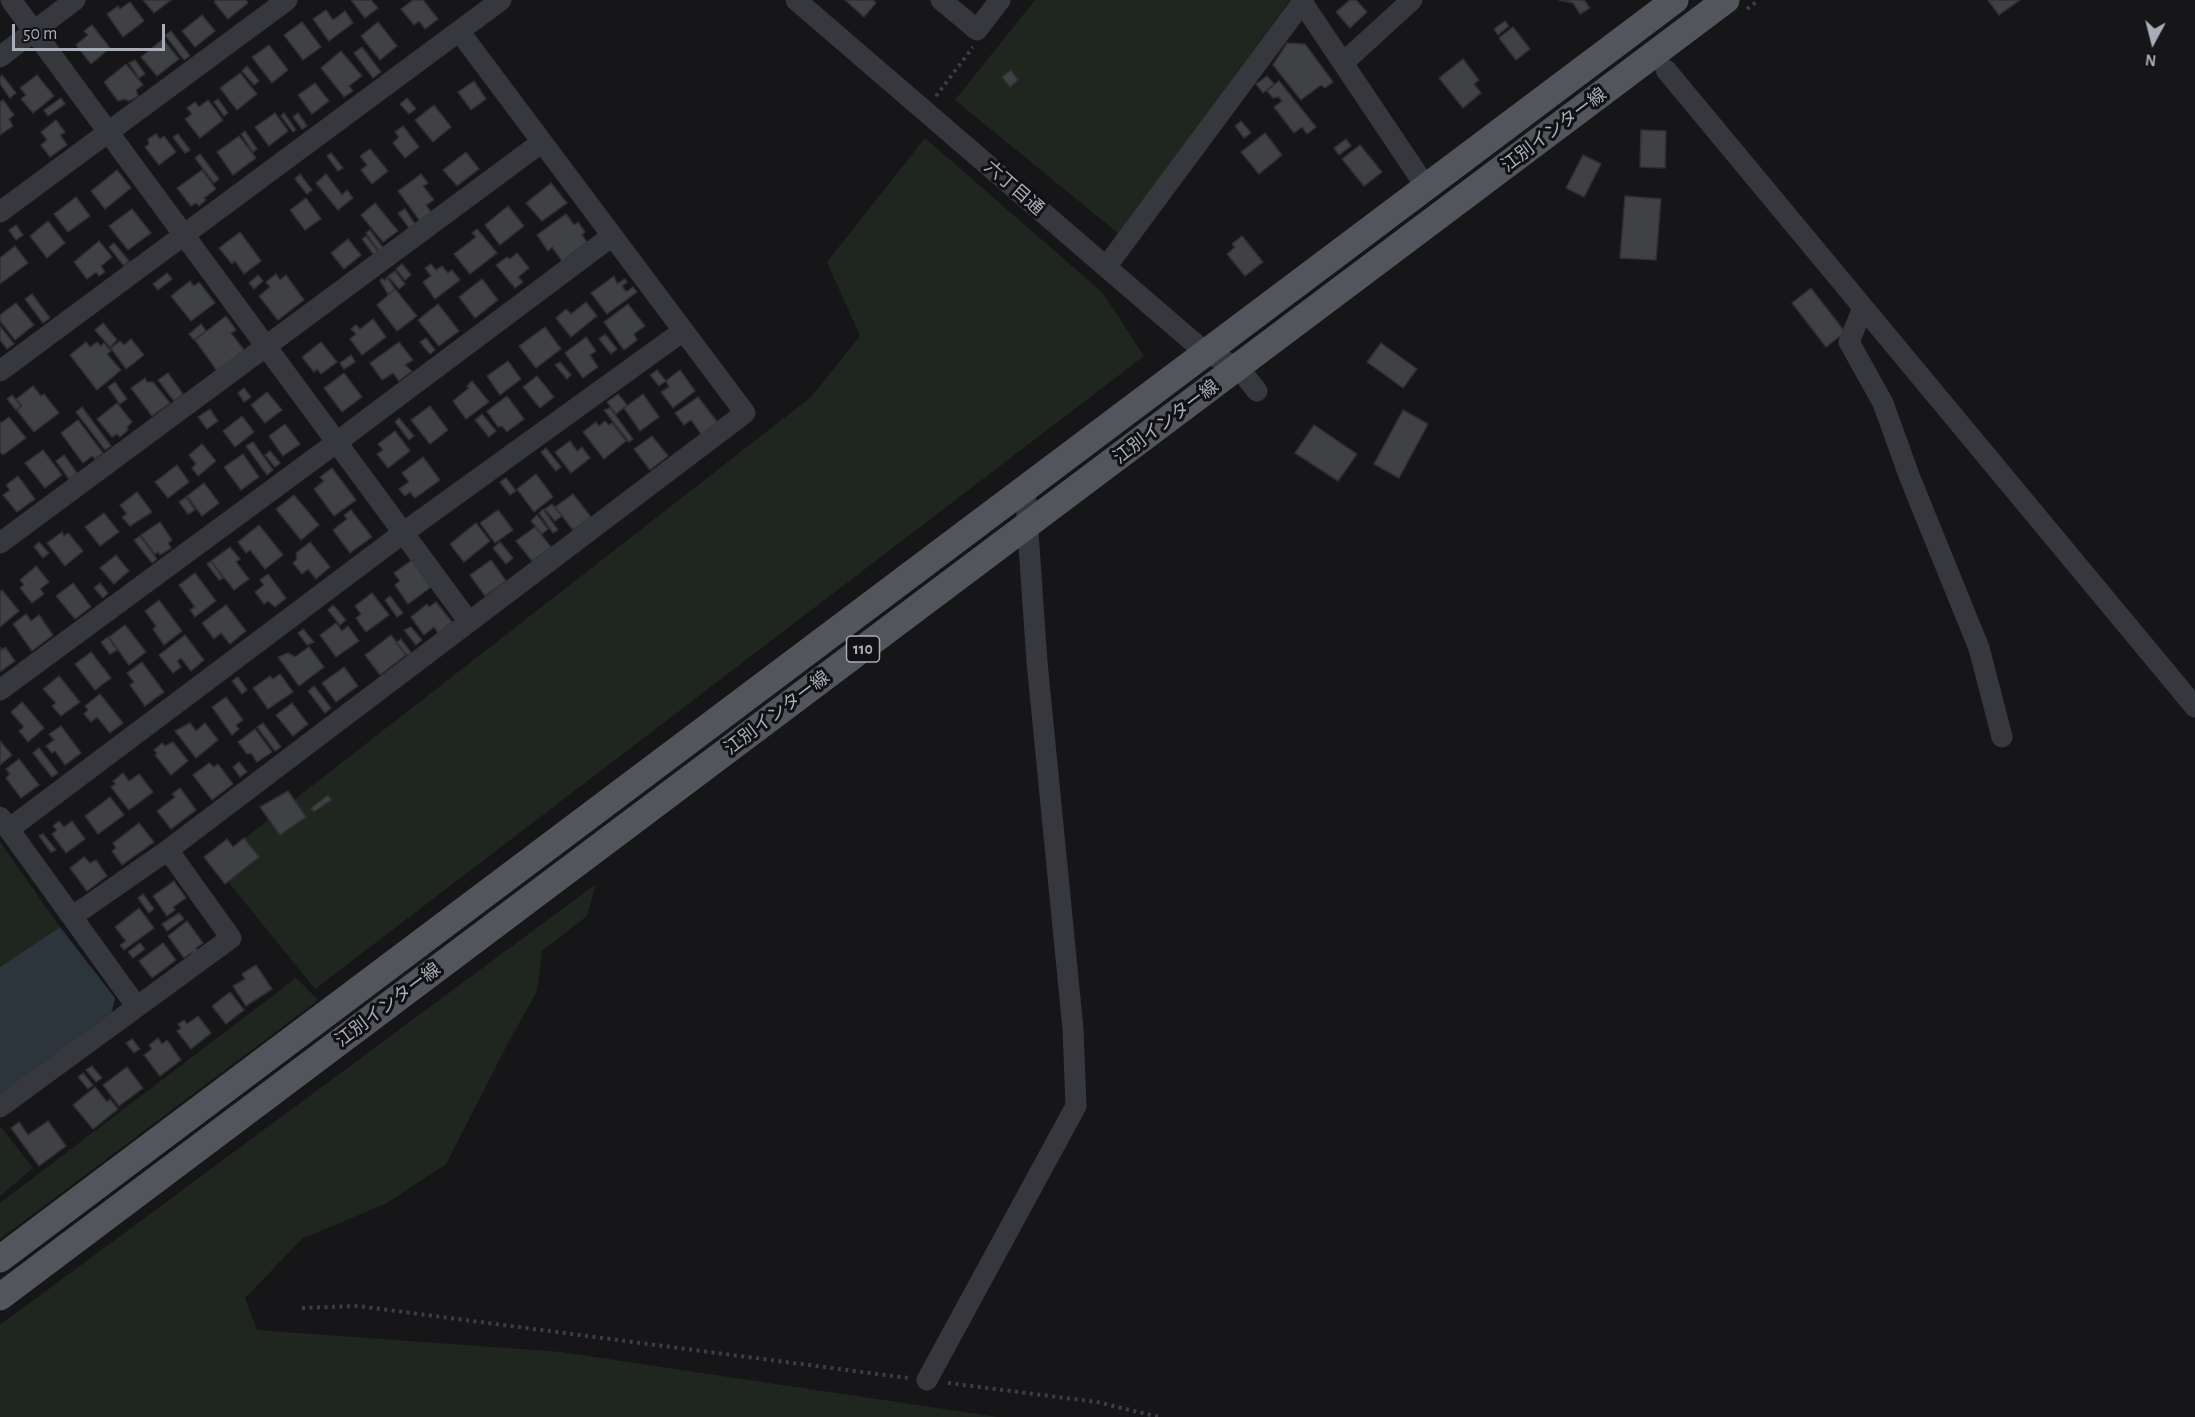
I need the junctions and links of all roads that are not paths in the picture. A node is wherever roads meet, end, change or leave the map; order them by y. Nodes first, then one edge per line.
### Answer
1 (11, 0) edge
2 (75, 0) edge
3 (287, 0) edge
4 (501, 0) edge
5 (796, 0) edge
6 (941, 0) edge
7 (1000, 0) edge
8 (1412, 0) edge
9 (1675, 0) edge
10 (1726, 0) edge
11 (1303, 1) edge
12 (459, 31) junction
13 (34, 32) junction
14 (0, 57) edge
15 (1343, 63) junction
16 (1666, 70) dead end
17 (108, 132) junction
18 (542, 142) junction
19 (1426, 187) junction
20 (0, 212) edge
21 (184, 235) junction
22 (612, 236) junction
23 (1106, 267) junction
24 (1863, 308) junction
25 (684, 331) junction
26 (266, 346) junction
27 (1206, 353) junction
28 (1238, 367) junction
29 (0, 371) edge
30 (1257, 391) dead end
31 (337, 442) junction
32 (1025, 488) junction
33 (1027, 526) junction
34 (403, 533) junction
35 (0, 543) edge
36 (469, 622) junction
37 (0, 690) edge
38 (2195, 707) edge
39 (2002, 737) dead end
40 (4, 823) edge
41 (168, 850) junction
42 (73, 916) junction
43 (137, 1006) junction
44 (0, 1107) edge
45 (0, 1259) edge
46 (0, 1297) edge
47 (927, 1380) road end

1 - 13 street
2 - 13 street
3 - 17 street
4 - 12 street
5 - 23 street, 六丁目通
6 - 7 street
8 - 15 street
9 - 19 main road, 江別インター線 / 110
10 - 28 main road, 江別インター線 / 110
11 - 15 street
11 - 23 street
12 - 18 street
12 - 21 street
13 - 14 street
13 - 17 street
15 - 19 street
16 - 24 street
17 - 20 street
17 - 21 street
18 - 22 street
18 - 26 street
19 - 27 main road, 江別インター線 / 110
21 - 26 street
21 - 29 street
22 - 25 street
22 - 31 street
23 - 27 street, 六丁目通
24 - 38 street
24 - 39 street
25 - 34 street
25 - 36 street
26 - 31 street
26 - 35 street
27 - 28 street, 六丁目通
27 - 32 main road, 江別インター線 / 110
28 - 30 street
28 - 33 main road, 江別インター線 / 110
31 - 34 street
31 - 37 street
32 - 33 street
32 - 45 main road, 江別インター線 / 110
33 - 46 main road, 江別インター線 / 110
33 - 47 street
34 - 36 street
34 - 40 street
36 - 41 street
40 - 42 street
41 - 42 street
41 - 43 street
42 - 43 street
43 - 44 street

